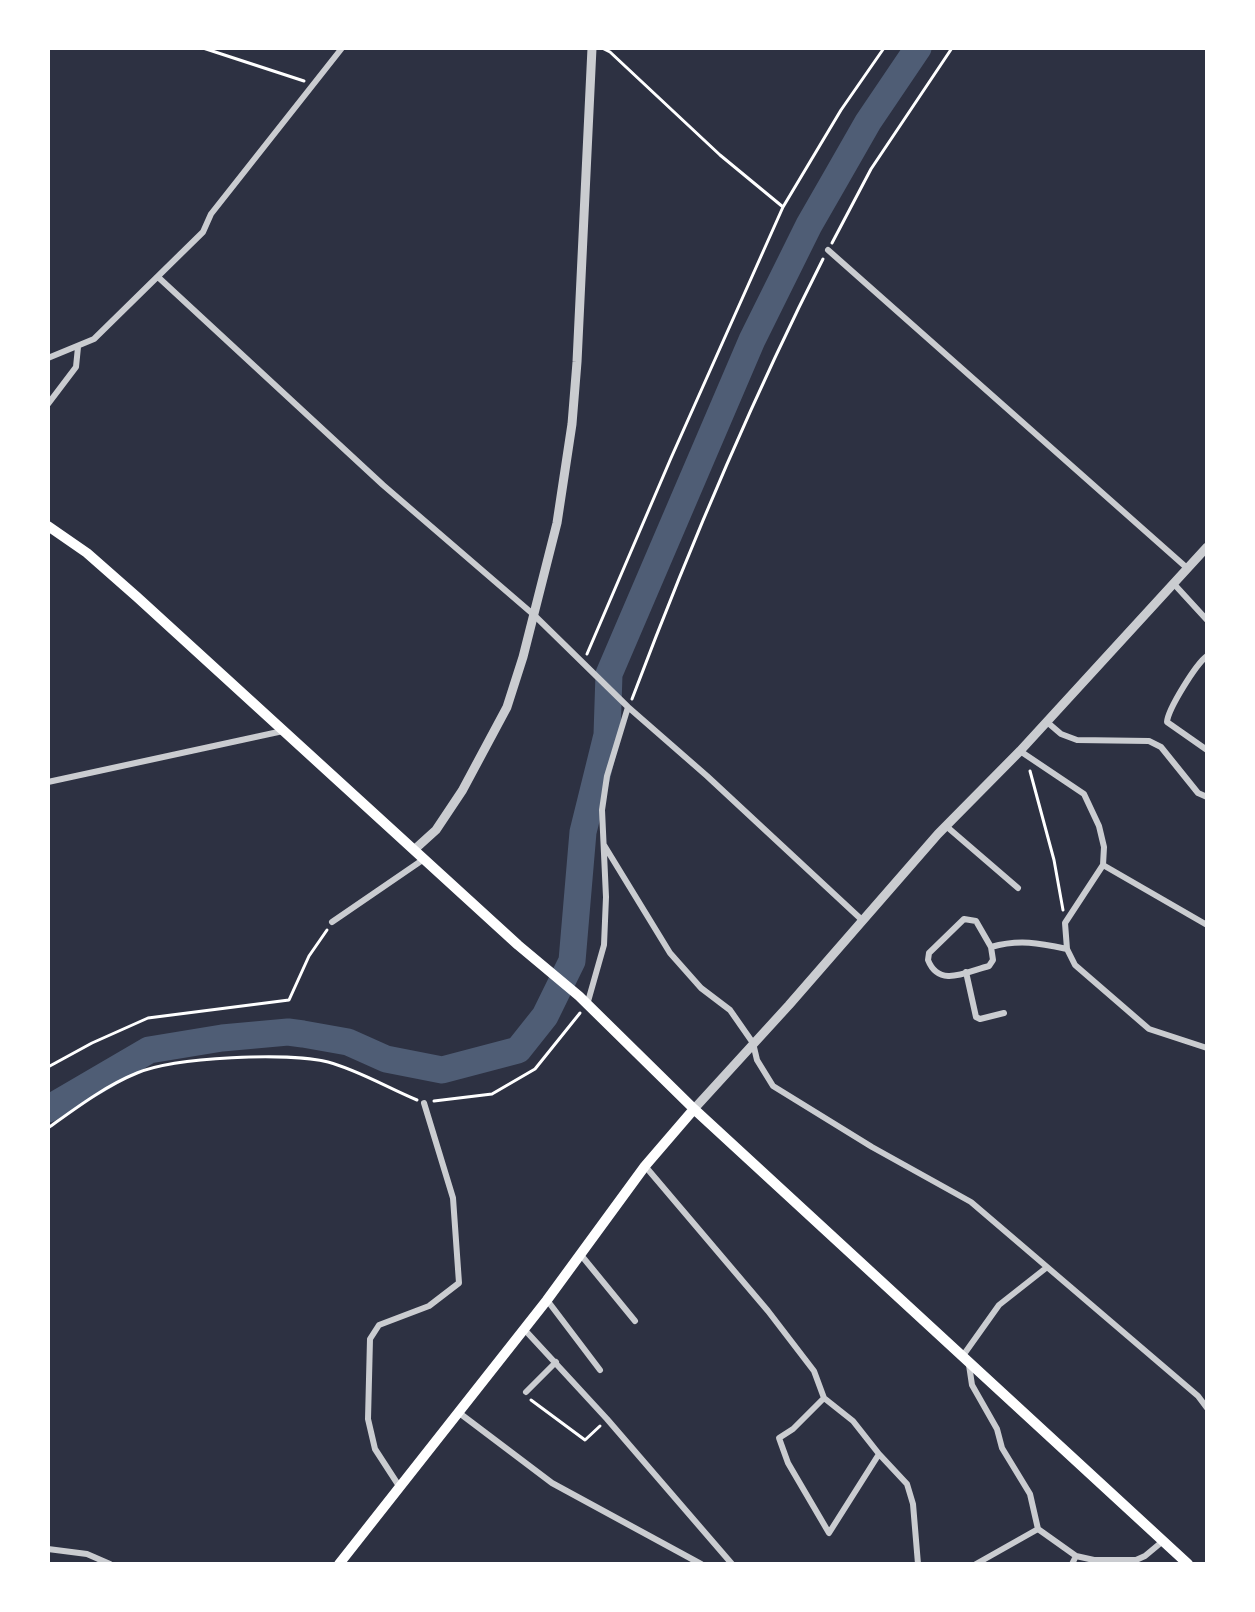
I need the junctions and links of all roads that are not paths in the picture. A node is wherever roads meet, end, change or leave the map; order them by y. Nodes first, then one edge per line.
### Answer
1 (342, 48) edge
2 (592, 48) edge
3 (828, 250) road end
4 (158, 277) junction
5 (78, 347) junction
6 (48, 358) edge
7 (48, 404) edge
8 (48, 526) edge
9 (1207, 546) edge
10 (1187, 568) junction
11 (1174, 584) junction
12 (534, 615) junction
13 (1207, 620) edge
14 (1207, 656) edge
15 (626, 704) junction
16 (1047, 722) junction
17 (284, 730) junction
18 (1207, 750) edge
19 (1020, 751) junction
20 (48, 782) edge
21 (1207, 797) edge
22 (946, 826) junction
23 (604, 845) junction
24 (416, 849) junction
25 (424, 859) junction
26 (1103, 865) junction
27 (1018, 888) dead end
28 (862, 920) junction
29 (332, 922) road end
30 (1207, 926) edge
31 (991, 947) junction
32 (1067, 950) junction
33 (966, 972) junction
34 (583, 1001) junction
35 (1004, 1013) dead end
36 (753, 1043) junction
37 (1207, 1048) edge
38 (424, 1103) road end
39 (694, 1109) junction
40 (645, 1167) junction
41 (581, 1256) junction
42 (1046, 1268) junction
43 (547, 1300) junction
44 (635, 1321) dead end
45 (523, 1328) junction
46 (965, 1361) junction
47 (556, 1362) junction
48 (600, 1370) dead end
49 (526, 1392) dead end
50 (824, 1398) junction
51 (1207, 1408) edge
52 (457, 1411) junction
53 (879, 1454) junction
54 (399, 1486) junction
55 (1038, 1528) junction
56 (1163, 1541) junction
57 (48, 1549) edge
58 (1076, 1556) junction
59 (1124, 1562) edge
60 (110, 1564) edge
61 (339, 1564) edge
62 (701, 1564) edge
63 (732, 1564) edge
64 (918, 1564) edge
65 (976, 1564) edge
66 (1072, 1564) edge
67 (1188, 1564) edge

1 - 4 street
2 - 12 street
3 - 10 street
4 - 5 street
4 - 12 street
5 - 6 street
5 - 7 street
8 - 17 main road
9 - 10 street
10 - 11 street
11 - 13 street
11 - 16 street
12 - 15 street
12 - 24 street
14 - 18 street
15 - 23 street
15 - 28 street
16 - 19 street
16 - 21 street
17 - 20 street
17 - 24 main road
19 - 22 street
19 - 26 street
22 - 27 street
22 - 28 street
23 - 34 street
23 - 36 street
24 - 25 main road
25 - 29 street
25 - 34 main road
26 - 30 street
26 - 32 street
28 - 36 street
31 - 32 street
31 - 33 street
31 - 33 street
32 - 37 street
33 - 35 street
34 - 39 main road
36 - 39 street
36 - 42 street
38 - 54 street
39 - 40 main road
39 - 46 main road
40 - 41 main road
40 - 50 street
41 - 43 main road
41 - 44 street
42 - 46 street
42 - 51 street
43 - 45 main road
43 - 48 street
45 - 47 street
45 - 52 main road
46 - 55 street
46 - 56 main road
47 - 49 street
47 - 63 street
50 - 53 street
50 - 53 street
52 - 54 main road
52 - 62 street
53 - 64 street
54 - 61 main road
55 - 58 street
55 - 65 street
56 - 59 street
56 - 67 main road
57 - 60 street
58 - 59 street
58 - 66 street

